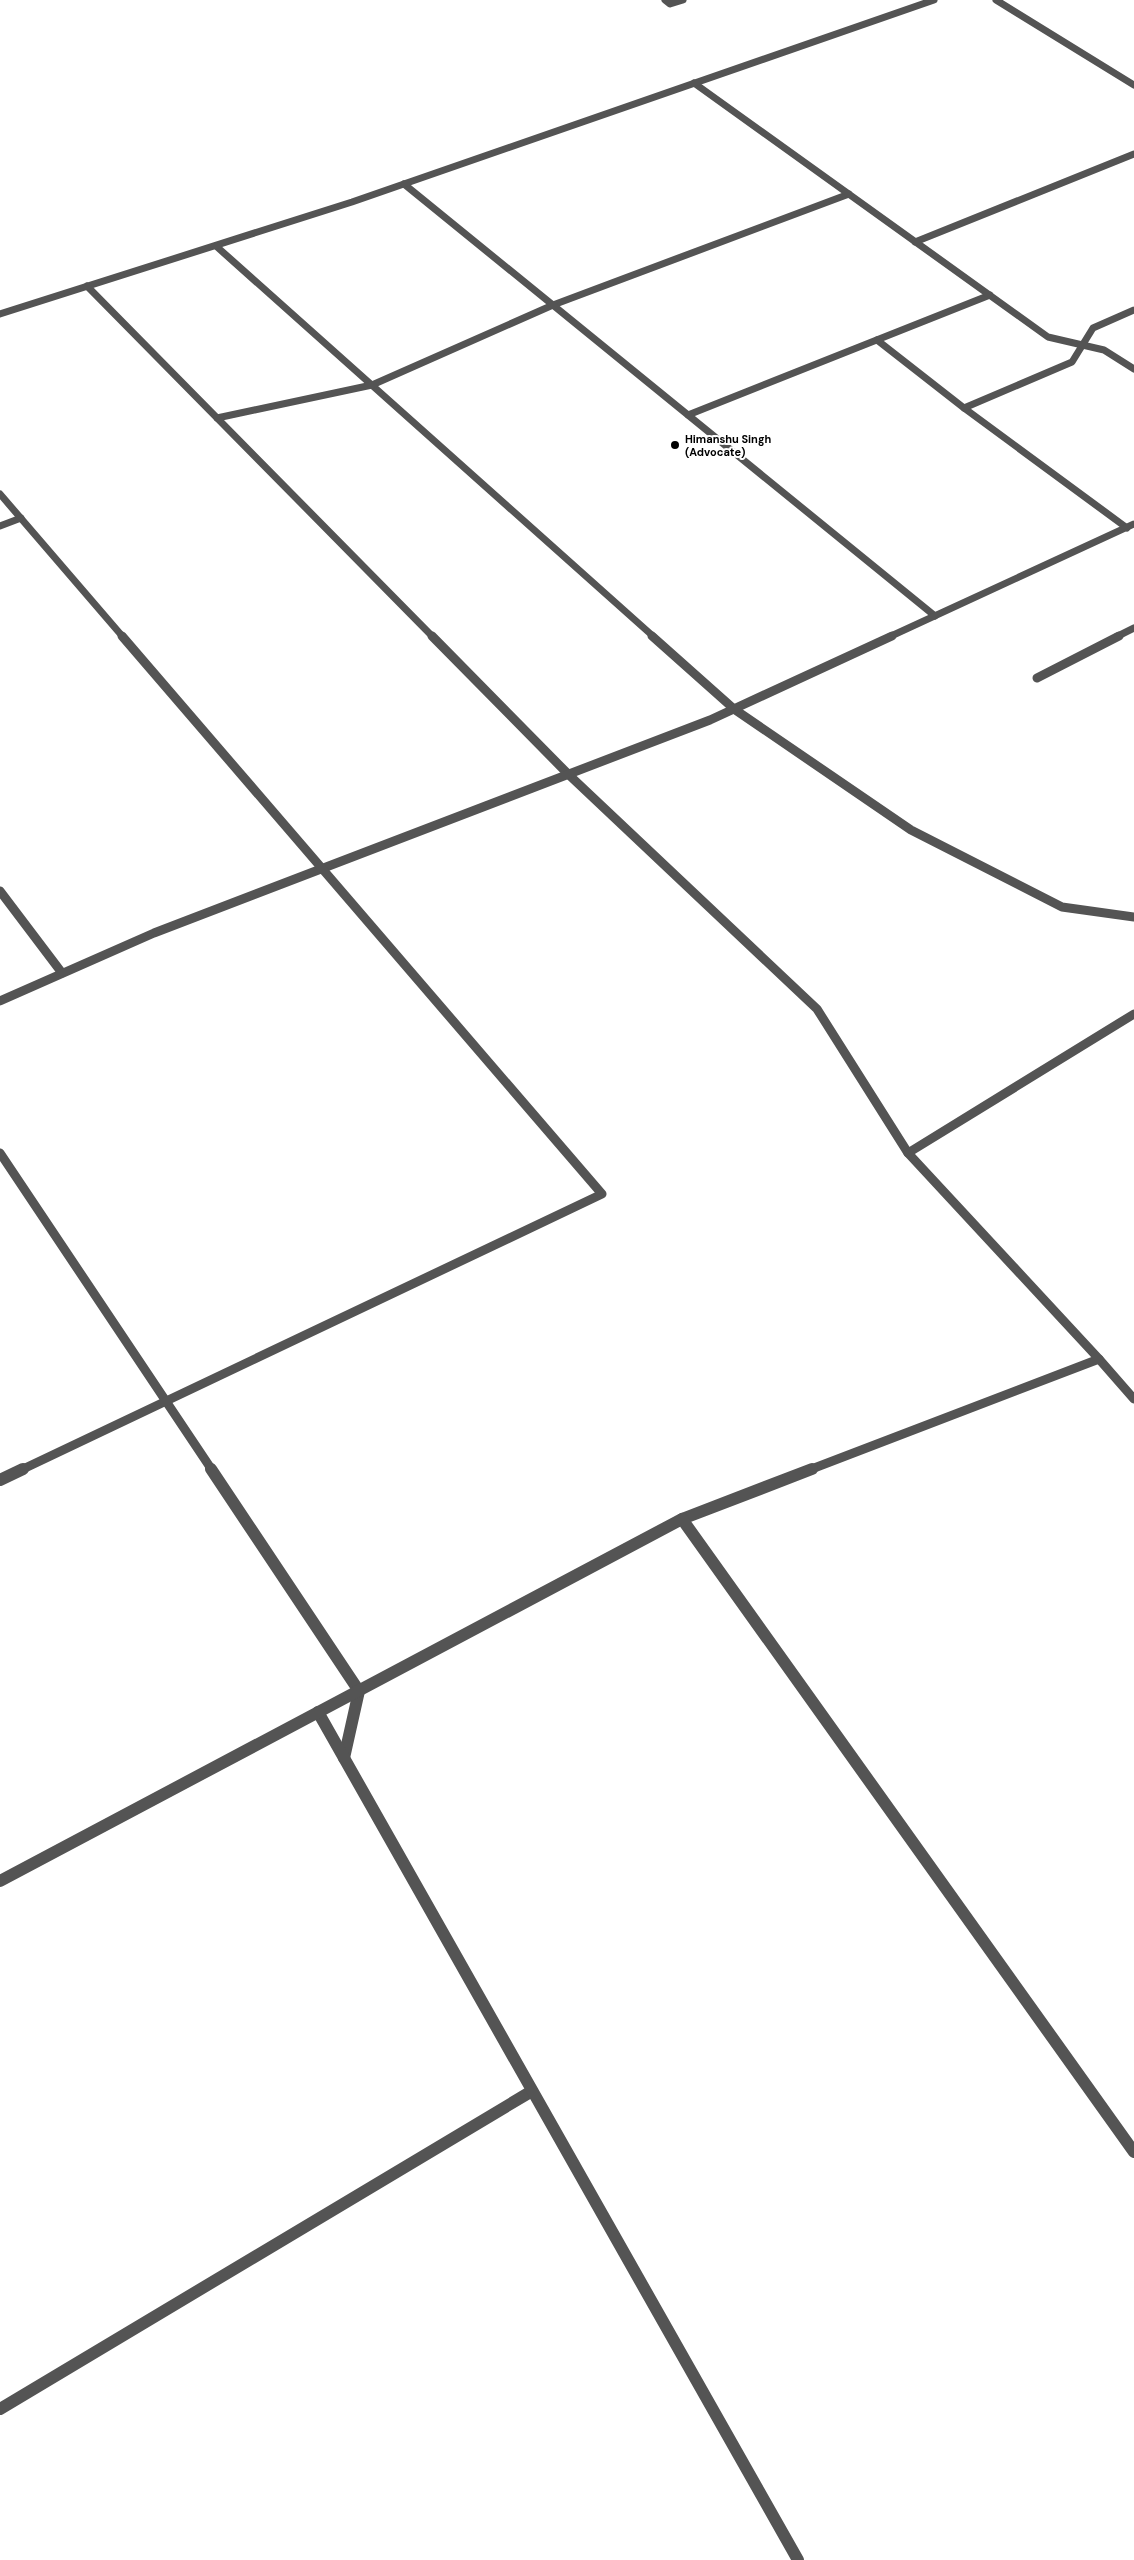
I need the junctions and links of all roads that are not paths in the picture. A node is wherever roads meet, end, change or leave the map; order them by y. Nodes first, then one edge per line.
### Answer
1 (665, 0) edge
2 (683, 0) edge
3 (934, 0) edge
4 (996, 0) edge
5 (694, 84) junction
6 (1134, 85) edge
7 (1134, 154) edge
8 (404, 184) junction
9 (849, 194) junction
10 (916, 242) junction
11 (216, 246) junction
12 (87, 286) junction
13 (990, 295) junction
14 (553, 305) junction
15 (1134, 310) edge
16 (0, 314) edge
17 (877, 340) junction
18 (1083, 345) junction
19 (1134, 370) edge
20 (372, 385) junction
21 (964, 408) junction
22 (688, 415) junction
23 (216, 418) junction
24 (0, 494) edge
25 (21, 518) junction
26 (0, 526) edge
27 (1130, 526) edge
28 (935, 616) junction
29 (1134, 628) edge
30 (1037, 678) dead end
31 (734, 708) junction
32 (568, 774) junction
33 (321, 868) junction
34 (0, 891) edge
35 (1134, 917) edge
36 (62, 973) junction
37 (0, 1000) edge
38 (1134, 1014) edge
39 (0, 1153) edge
40 (908, 1153) junction
41 (1099, 1359) junction
42 (1134, 1399) edge
43 (166, 1401) junction
44 (0, 1480) edge
45 (682, 1519) junction
46 (359, 1691) junction
47 (318, 1712) junction
48 (344, 1758) junction
49 (0, 1881) edge
50 (532, 2091) junction
51 (1134, 2152) edge
52 (0, 2409) edge
53 (798, 2560) edge

1 - 2 street
3 - 5 street
4 - 6 street
5 - 8 street
5 - 9 street
7 - 10 street
8 - 11 street
8 - 14 street
9 - 10 street
9 - 14 street
10 - 13 street
11 - 12 street
11 - 20 street
12 - 16 street
12 - 23 street
13 - 17 street
13 - 18 street
14 - 20 street
14 - 22 street
15 - 18 street
17 - 21 street
17 - 22 street
18 - 19 street
18 - 21 street
20 - 23 street
20 - 31 street
21 - 27 street
22 - 28 street
23 - 32 street
24 - 25 street
25 - 26 street
25 - 33 street
27 - 28 street
28 - 31 street
29 - 30 street
31 - 32 street
31 - 35 street
32 - 33 street
32 - 40 street
33 - 36 street
33 - 43 street
34 - 36 street
36 - 37 street
38 - 40 street
39 - 43 street
40 - 41 street
41 - 42 street
41 - 45 street
43 - 44 street
43 - 46 street
45 - 46 street
45 - 51 street
46 - 47 street
46 - 48 street
47 - 48 street
47 - 49 street
48 - 50 street
50 - 52 street
50 - 53 street

